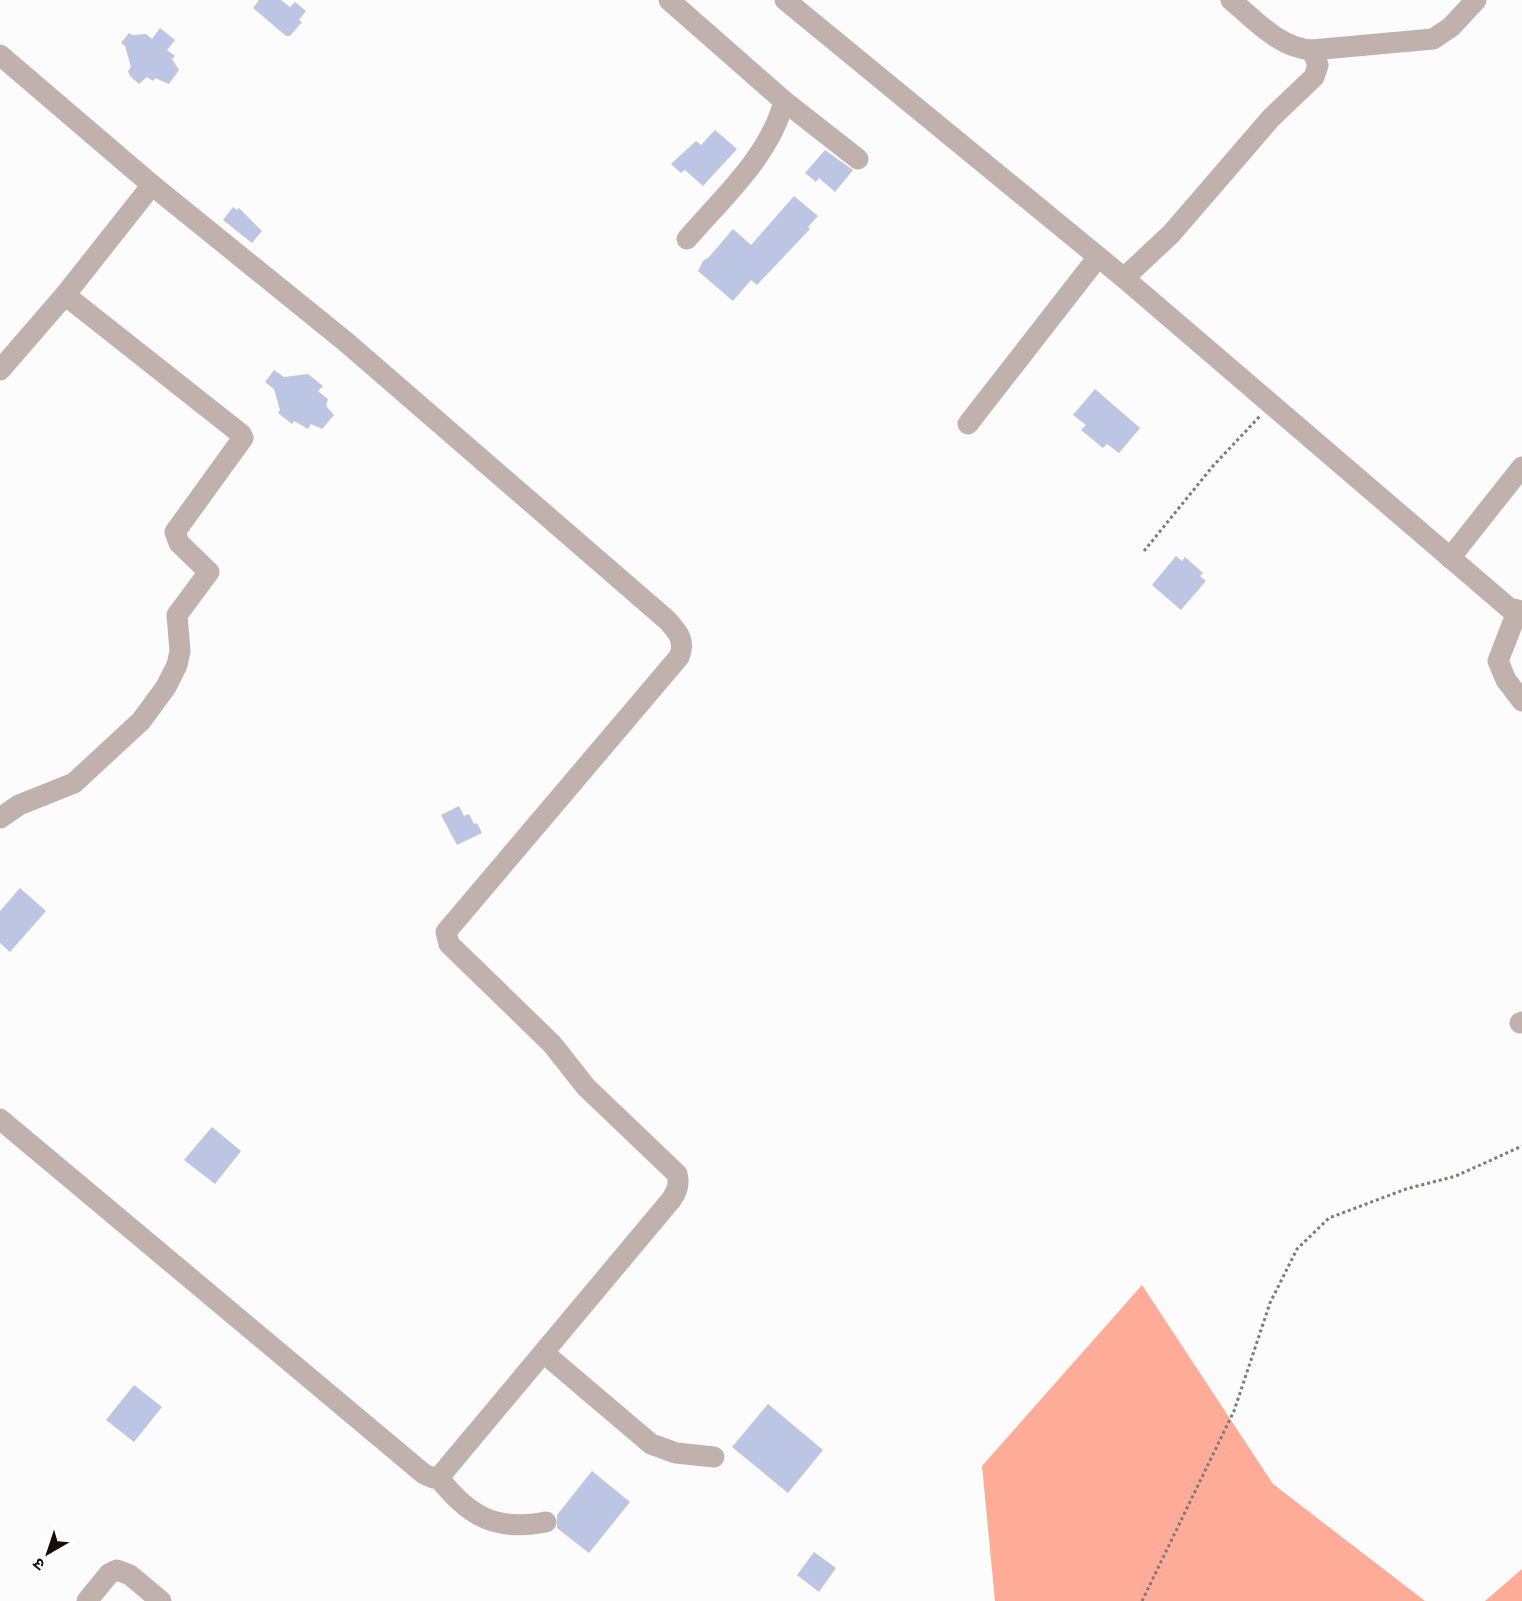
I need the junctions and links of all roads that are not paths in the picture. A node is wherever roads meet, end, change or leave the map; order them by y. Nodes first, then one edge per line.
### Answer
1 (669, 0) edge
2 (785, 0) edge
3 (1230, 0) edge
4 (1476, 0) edge
5 (1312, 50) junction
6 (0, 55) edge
7 (784, 101) junction
8 (858, 159) dead end
9 (152, 185) junction
10 (687, 239) dead end
11 (1098, 257) junction
12 (1124, 278) junction
13 (65, 295) junction
14 (0, 370) edge
15 (968, 424) dead end
16 (1522, 467) edge
17 (1450, 558) junction
18 (1520, 612) edge
19 (1522, 701) edge
20 (0, 818) edge
21 (0, 1119) edge
22 (545, 1354) junction
23 (714, 1457) dead end
24 (438, 1477) junction
25 (546, 1522) dead end
26 (87, 1601) edge
27 (160, 1601) edge

1 - 7 street
2 - 11 street
3 - 5 street
4 - 5 street
5 - 12 street
6 - 9 street
7 - 8 street
7 - 10 street
9 - 13 street
9 - 22 street
11 - 12 street
11 - 15 street
12 - 17 street
13 - 14 street
13 - 20 street
16 - 17 street
17 - 18 street
18 - 19 street
21 - 24 street
22 - 23 street
22 - 24 street
24 - 25 street
26 - 27 street

